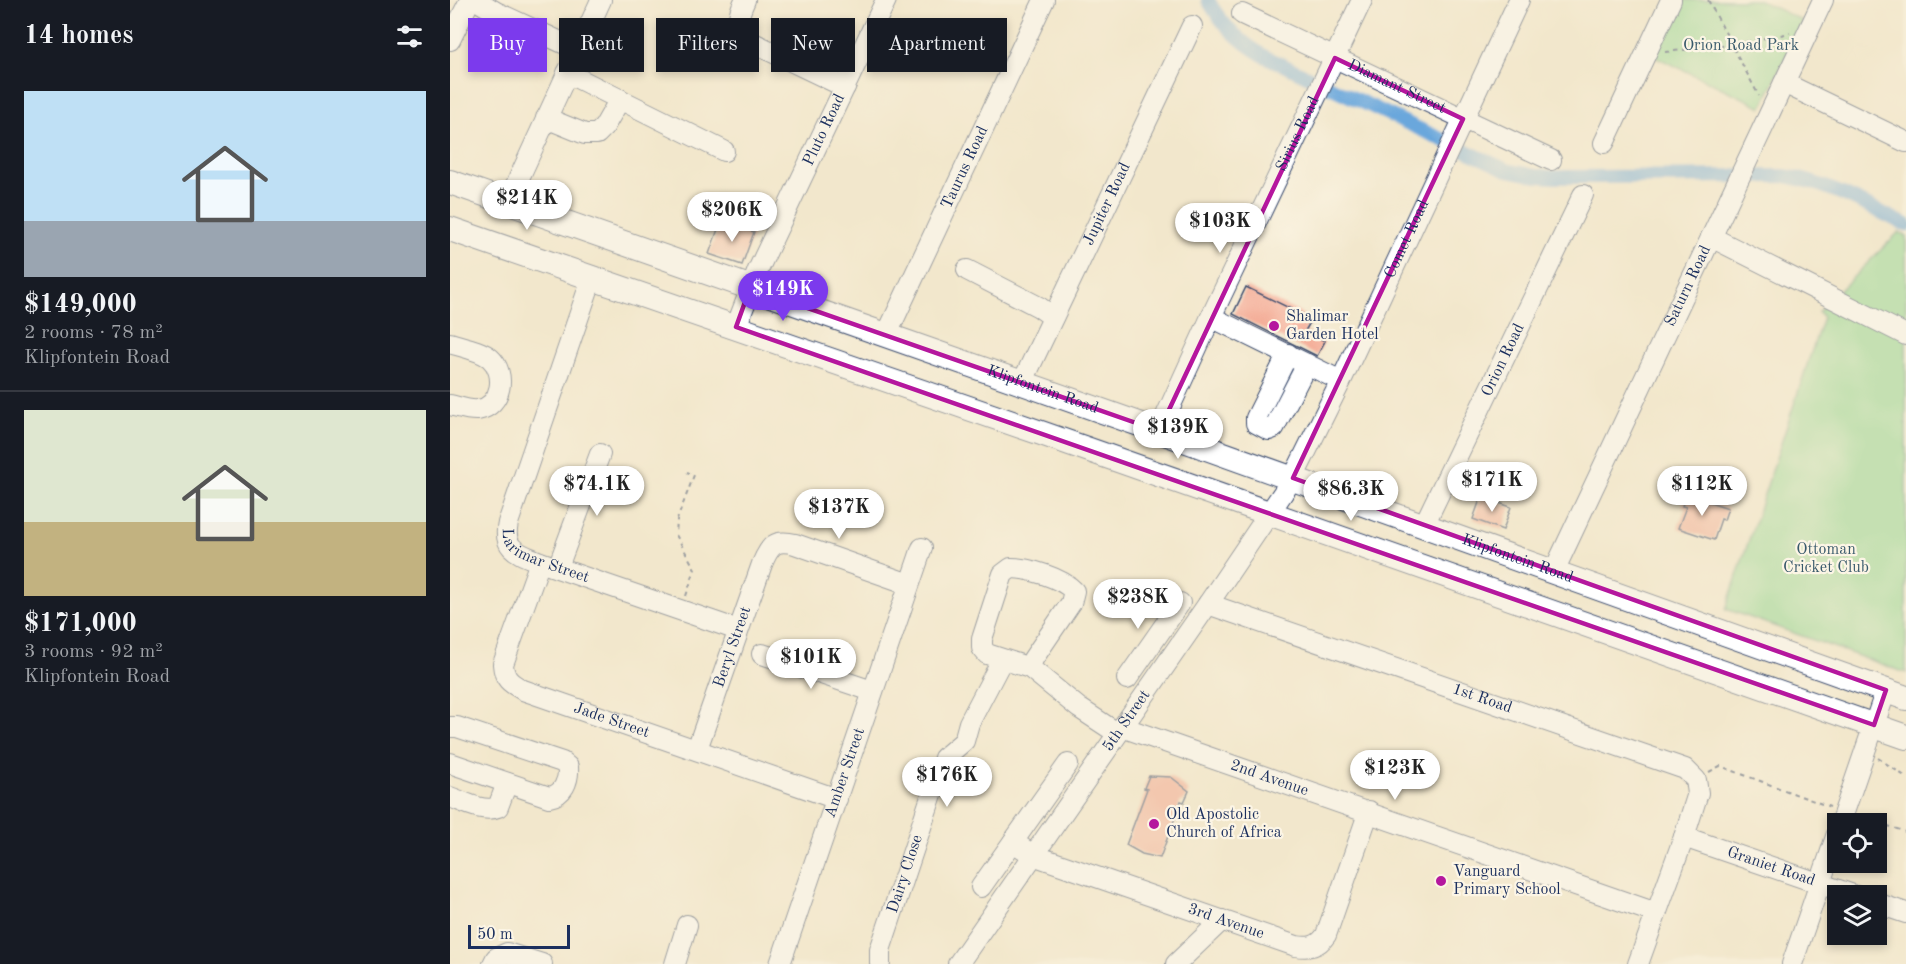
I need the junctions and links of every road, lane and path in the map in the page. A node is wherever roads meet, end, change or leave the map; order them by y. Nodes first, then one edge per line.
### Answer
1 (470, 0) edge
2 (476, 0) edge
3 (601, 0) edge
4 (745, 0) edge
5 (886, 0) edge
6 (1044, 0) edge
7 (1362, 0) edge
8 (1519, 0) edge
9 (1671, 0) edge
10 (1708, 0) edge
11 (1822, 0) edge
12 (1242, 14) dead end
13 (593, 18) edge
14 (1192, 27) dead end
15 (1807, 33) junction
16 (450, 40) edge
17 (559, 41) edge
18 (1731, 45) junction
19 (1649, 48) junction
20 (1331, 65) junction
21 (567, 73) joint
22 (1784, 84) junction
23 (845, 87) junction
24 (620, 99) junction
25 (1772, 108) junction
26 (546, 118) junction
27 (1459, 128) junction
28 (1906, 142) edge
29 (1604, 143) dead end
30 (724, 151) dead end
31 (1551, 160) dead end
32 (450, 182) edge
33 (1583, 195) dead end
34 (508, 202) junction
35 (450, 229) edge
36 (1711, 237) junction
37 (967, 270) dead end
38 (592, 278) junction
39 (750, 288) junction
40 (1053, 317) junction
41 (1211, 317) junction
42 (736, 327) junction
43 (1906, 335) edge
44 (886, 336) junction
45 (450, 343) edge
46 (1288, 354) junction
47 (1307, 364) junction
48 (1341, 381) junction
49 (1022, 383) junction
50 (450, 405) edge
51 (1159, 431) junction
52 (600, 454) dead end
53 (687, 472) dead end
54 (1293, 478) junction
55 (1268, 513) junction
56 (1424, 525) junction
57 (922, 548) dead end
58 (549, 565) junction
59 (1554, 571) junction
60 (909, 584) junction
61 (1179, 603) dead end
62 (1208, 604) junction
63 (682, 610) junction
64 (738, 630) junction
65 (1149, 647) junction
66 (762, 654) dead end
67 (1002, 660) junction
68 (1168, 662) junction
69 (1030, 668) junction
70 (1127, 679) dead end
71 (872, 690) junction
72 (1896, 694) edge
73 (1874, 725) junction
74 (450, 727) edge
75 (1119, 730) junction
76 (1906, 737) edge
77 (697, 749) junction
78 (1865, 752) junction
79 (450, 763) edge
80 (1068, 764) dead end
81 (1906, 777) edge
82 (1696, 780) junction
83 (511, 784) junction
84 (450, 797) edge
85 (837, 799) junction
86 (1369, 812) junction
87 (1830, 813) edge
88 (1844, 813) edge
89 (1887, 828) edge
90 (1906, 832) edge
91 (1684, 837) junction
92 (1013, 842) junction
93 (1033, 855) junction
94 (1827, 863) edge
95 (1820, 883) junction
96 (1827, 886) edge
97 (981, 887) dead end
98 (1887, 907) edge
99 (1656, 913) junction
100 (1906, 913) edge
101 (1222, 920) junction
102 (687, 925) dead end
103 (493, 964) edge
104 (542, 964) edge
105 (675, 964) edge
106 (780, 964) edge
107 (880, 964) edge
108 (958, 964) edge
109 (1176, 964) edge
110 (1638, 964) edge
111 (1792, 964) edge

1 - 16 street
2 - 17 street
3 - 13 street
4 - 23 street
5 - 23 street, Pluto Road
6 - 44 street, Taurus Road
7 - 20 street, Sirius Road
8 - 27 street, Comet Road
9 - 19 street
10 - 18 path
11 - 15 street, Saturn Road
12 - 20 street, Diamant Street
14 - 40 street, Jupiter Road
15 - 18 path
15 - 22 street, Saturn Road
18 - 19 path
18 - 25 path
19 - 29 street
20 - 27 street, Diamant Street
20 - 41 street, Sirius Road
21 - 24 street
21 - 26 street
22 - 25 street, Saturn Road
22 - 28 street
23 - 39 street, Pluto Road
24 - 26 street
24 - 30 street
25 - 36 street, Saturn Road
26 - 34 street
27 - 31 street, Diamant Street
27 - 48 street, Comet Road
32 - 34 main road, Klipfontein Road
33 - 56 street, Orion Road
34 - 39 main road, Klipfontein Road
35 - 38 main road
36 - 43 street
36 - 59 street, Saturn Road
37 - 40 street
38 - 42 main road
38 - 58 street, Larimar Street
39 - 42 street, Pluto Road
39 - 44 main road, Klipfontein Road
40 - 49 street, Jupiter Road
41 - 46 street
41 - 51 street, Sirius Road
42 - 55 main road
44 - 49 main road, Klipfontein Road
45 - 50 street
46 - 47 street
46 - 47 street
47 - 48 street
48 - 54 street, Comet Road
49 - 51 main road, Klipfontein Road
51 - 54 main road, Klipfontein Road
52 - 58 street
53 - 63 path
54 - 55 street, 5th Street
54 - 56 main road, Klipfontein Road
55 - 62 street, 5th Street
55 - 73 main road
56 - 59 main road, Klipfontein Road
57 - 60 street, Amber Street
58 - 63 street, Larimar Street
58 - 77 street, Jade Street
59 - 72 main road, Klipfontein Road
60 - 64 street, Beryl Street
60 - 71 street, Amber Street
61 - 65 street
62 - 68 street, 5th Street
62 - 82 street, 1st Road
63 - 64 street, Larimar Street
64 - 77 street, Beryl Street
65 - 68 street
65 - 70 street
66 - 71 street
67 - 69 street
67 - 69 street
67 - 107 street, Dairy Close
68 - 75 street, 5th Street
69 - 75 street, 2nd Avenue
71 - 85 street, Amber Street
72 - 73 street
73 - 76 main road
73 - 78 street
74 - 83 street
75 - 86 street, 2nd Avenue
75 - 93 street, 5th Street
77 - 85 street, Jade Street
78 - 81 path
78 - 88 street
79 - 83 street
80 - 92 street
82 - 87 path
82 - 91 street
83 - 84 street
85 - 106 street, Amber Street
86 - 99 street, 2nd Avenue
86 - 101 street, 3rd Avenue
89 - 90 path
91 - 95 street, Graniet Road
91 - 99 street
92 - 93 street, 3rd Avenue
92 - 97 street
93 - 101 street, 3rd Avenue
93 - 108 street, 5th Street
94 - 95 street
95 - 96 street, Graniet Road
95 - 111 street
98 - 100 street
99 - 110 street
101 - 109 street
102 - 105 street
103 - 104 street

